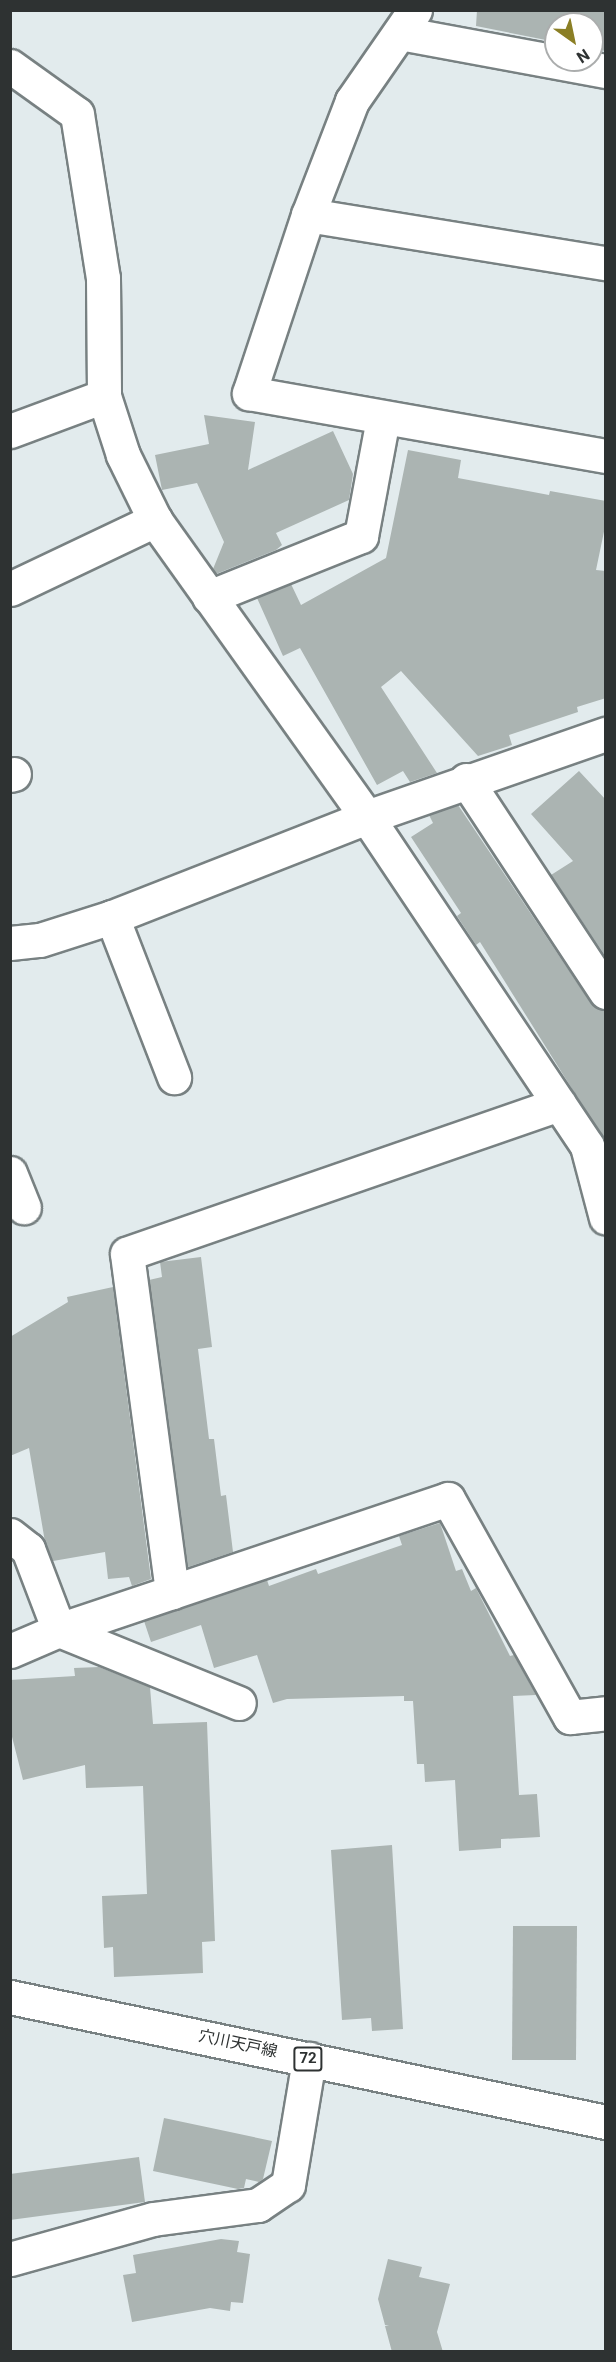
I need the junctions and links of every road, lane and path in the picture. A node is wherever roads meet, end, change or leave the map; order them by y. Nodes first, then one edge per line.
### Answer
1 (407, 22) edge
2 (10, 66) edge
3 (606, 71) edge
4 (308, 215) junction
5 (606, 263) edge
6 (104, 396) junction
7 (383, 418) junction
8 (10, 430) edge
9 (606, 456) edge
10 (155, 520) junction
11 (10, 589) edge
12 (209, 597) junction
13 (606, 734) edge
14 (466, 780) junction
15 (367, 817) junction
16 (112, 917) junction
17 (10, 944) edge
18 (606, 992) edge
19 (174, 1077) dead end
20 (560, 1104) junction
21 (10, 1173) edge
22 (24, 1207) dead end
23 (606, 1218) edge
24 (10, 1535) edge
25 (172, 1592) junction
26 (59, 1630) junction
27 (10, 1651) edge
28 (239, 1703) dead end
29 (606, 1713) edge
30 (10, 1997) edge
31 (309, 2059) junction
32 (606, 2122) edge
33 (10, 2259) edge

1 - 3 street
1 - 4 street
2 - 6 street
4 - 5 street
4 - 7 street
6 - 8 street
6 - 10 street
7 - 9 street
7 - 12 street
10 - 11 street
10 - 12 street
12 - 15 street
13 - 14 street
14 - 15 street
14 - 18 street
15 - 16 street
15 - 20 street
16 - 17 street
16 - 19 street
20 - 23 street
20 - 25 street
21 - 22 street
24 - 26 street
25 - 26 street
25 - 29 street
26 - 27 street
26 - 28 street
30 - 31 street, 穴川天戸線 / 72
31 - 32 street, 穴川天戸線 / 72
31 - 33 street

